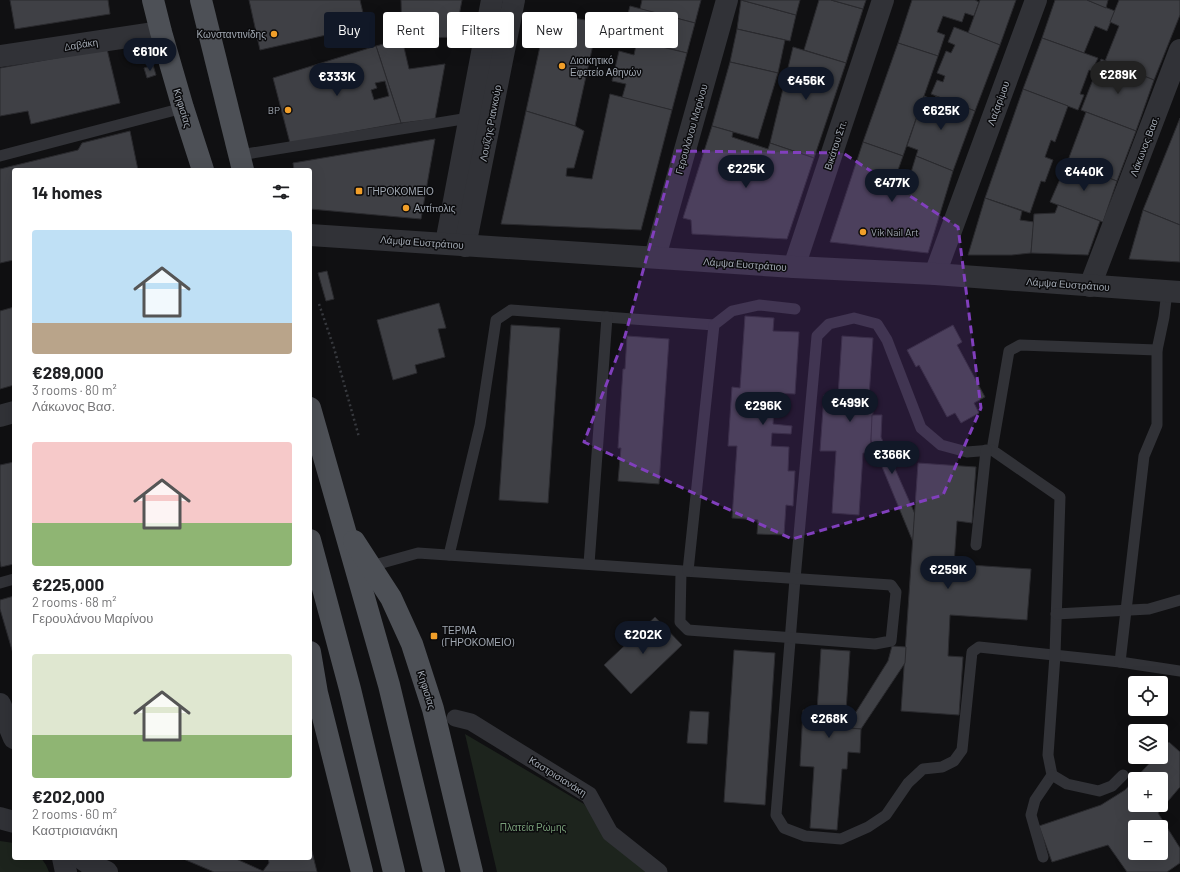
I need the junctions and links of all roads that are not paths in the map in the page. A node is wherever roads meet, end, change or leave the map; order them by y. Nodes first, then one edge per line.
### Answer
1 (154, 0) edge
2 (201, 0) edge
3 (492, 0) edge
4 (514, 0) edge
5 (727, 0) edge
6 (883, 0) edge
7 (1036, 0) edge
8 (161, 32) junction
9 (1180, 50) edge
10 (0, 56) edge
11 (183, 108) junction
12 (470, 118) junction
13 (0, 156) edge
14 (242, 163) edge
15 (202, 168) edge
16 (312, 235) edge
17 (455, 244) junction
18 (655, 257) junction
19 (794, 267) junction
20 (935, 274) junction
21 (1090, 286) junction
22 (1174, 292) edge
23 (795, 309) dead end
24 (607, 317) junction
25 (714, 325) junction
26 (1157, 350) junction
27 (12, 413) edge
28 (312, 415) edge
29 (0, 416) edge
30 (989, 450) junction
31 (344, 524) junction
32 (976, 545) dead end
33 (312, 547) edge
34 (450, 555) junction
35 (589, 564) junction
36 (371, 566) junction
37 (684, 571) junction
38 (795, 579) junction
39 (12, 580) edge
40 (0, 583) edge
41 (1180, 600) edge
42 (1126, 610) junction
43 (1056, 614) junction
44 (791, 637) junction
45 (1055, 655) junction
46 (312, 662) edge
47 (1120, 662) junction
48 (1180, 671) edge
49 (0, 704) edge
50 (456, 718) dead end
51 (12, 733) edge
52 (1052, 775) junction
53 (1122, 775) dead end
54 (0, 818) edge
55 (12, 821) edge
56 (1043, 857) dead end
57 (64, 860) edge
58 (84, 860) edge
59 (66, 872) edge
60 (107, 872) edge
61 (362, 872) edge
62 (394, 872) edge
63 (434, 872) edge
64 (472, 872) edge
65 (659, 872) edge

1 - 8 main road, Κηφισίας
2 - 14 main road
3 - 12 street, Λουΐζης Ριανκούρ
4 - 17 street, Λουΐζης Ριανκούρ
5 - 18 street, Γερουλάνου Μαρίνου
6 - 19 street, Βικάτου Σπ.
7 - 20 street, Λαζαρίμου
8 - 10 street, Δαβάκη
8 - 11 main road, Κηφισίας
9 - 21 street, Λάκωνος Βασ.
11 - 13 lane
11 - 15 main road, Κηφισίας
12 - 14 lane
12 - 17 street, Λουΐζης Ριανκούρ
16 - 17 street, Λάμψα Ευστράτιου
17 - 18 street, Λάμψα Ευστράτιου
18 - 19 street, Λάμψα Ευστράτιου
19 - 20 street, Λάμψα Ευστράτιου
20 - 21 street, Λάμψα Ευστράτιου
21 - 22 street, Λάμψα Ευστράτιου
22 - 26 lane
23 - 25 lane
24 - 25 lane
24 - 34 lane
24 - 35 lane
25 - 37 lane
26 - 30 lane
26 - 42 lane
27 - 29 street
28 - 31 main road, Κηφισίας
30 - 32 lane
30 - 38 lane
30 - 43 lane
31 - 36 main road, Κηφισίας
31 - 63 main road, Κηφισίας
33 - 62 main road
34 - 35 lane
34 - 36 lane
35 - 37 lane
36 - 64 main road, Κηφισίας
37 - 38 lane
37 - 44 lane
38 - 44 lane
38 - 44 lane
39 - 40 lane
41 - 42 lane
42 - 43 lane
42 - 47 lane
43 - 45 lane
44 - 45 lane
45 - 47 lane
45 - 52 lane
46 - 61 main road
47 - 48 lane
49 - 51 street
50 - 65 street, Καστρισιανάκη
52 - 53 lane
52 - 56 lane
54 - 55 street
57 - 59 street
58 - 60 street

